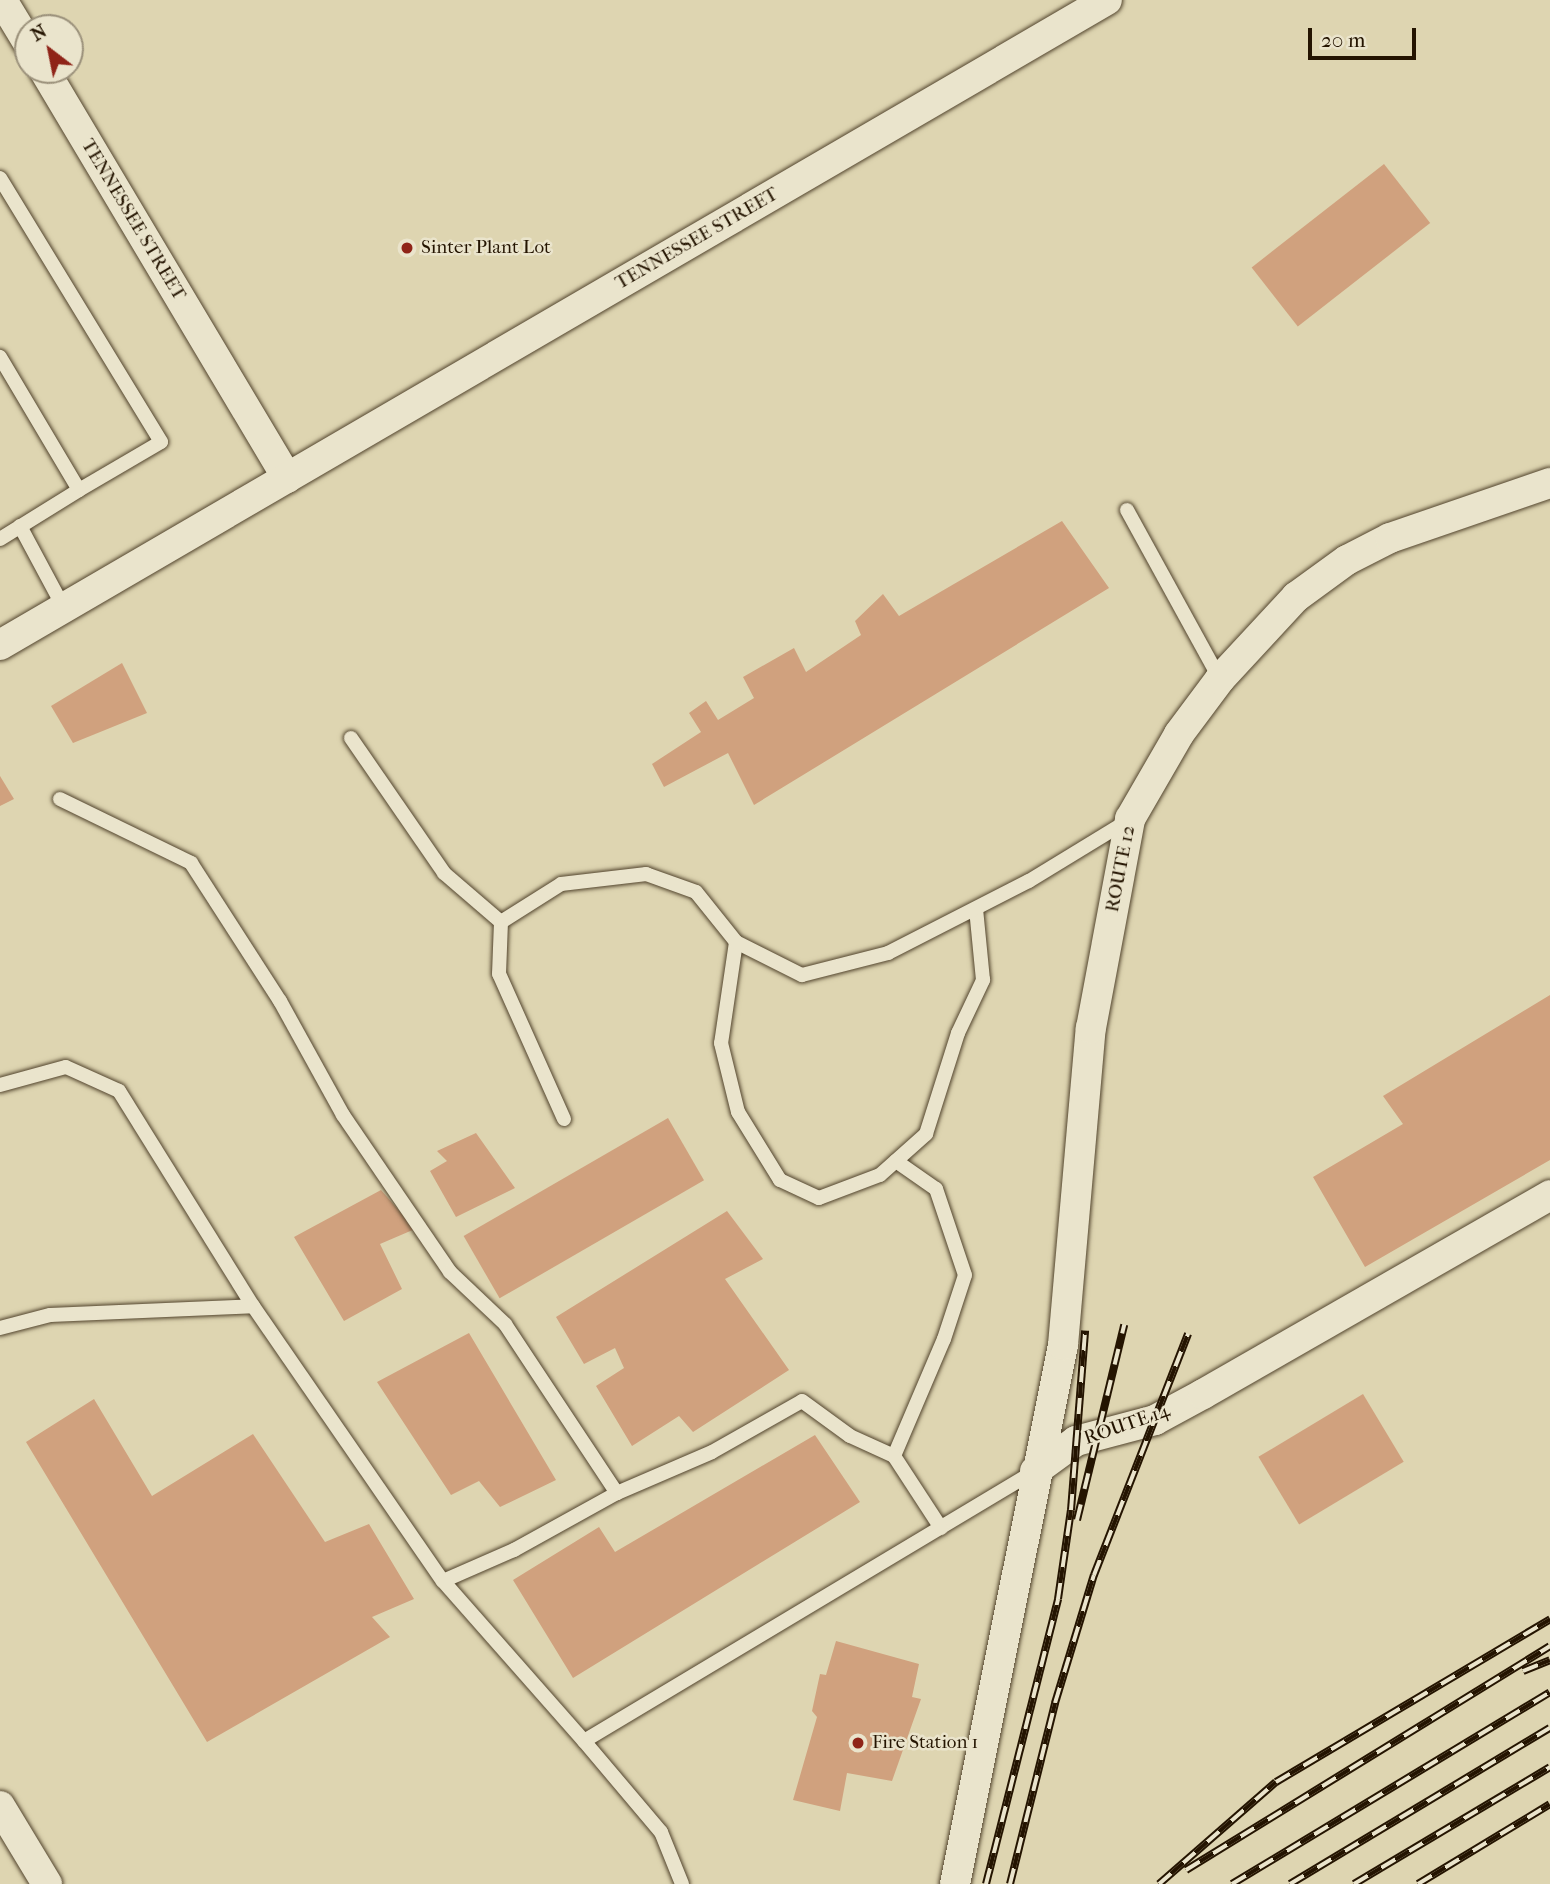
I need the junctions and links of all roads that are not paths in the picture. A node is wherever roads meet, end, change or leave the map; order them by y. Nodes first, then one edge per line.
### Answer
1 (2, 0) edge
2 (1107, 0) edge
3 (14, 20) edge
4 (52, 84) edge
5 (0, 178) edge
6 (0, 357) edge
7 (287, 478) junction
8 (1550, 483) edge
9 (79, 490) junction
10 (1127, 510) dead end
11 (20, 526) junction
12 (0, 539) edge
13 (64, 608) junction
14 (0, 645) edge
15 (1220, 680) junction
16 (351, 738) dead end
17 (60, 799) dead end
18 (1130, 819) junction
19 (976, 908) junction
20 (501, 922) junction
21 (736, 942) junction
22 (0, 1085) edge
23 (565, 1119) dead end
24 (896, 1161) junction
25 (1550, 1195) edge
26 (253, 1306) junction
27 (0, 1328) edge
28 (894, 1456) junction
29 (1035, 1471) junction
30 (617, 1493) junction
31 (941, 1528) junction
32 (443, 1581) junction
33 (584, 1741) junction
34 (0, 1806) edge
35 (47, 1884) edge
36 (682, 1884) edge
37 (955, 1884) edge

1 - 3 street
2 - 7 street, TENNESSEE STREET
4 - 7 street, TENNESSEE STREET
5 - 9 lane
6 - 9 lane
7 - 13 street, TENNESSEE STREET
8 - 15 street, ROUTE 12
9 - 11 lane
10 - 15 lane
11 - 12 lane
11 - 13 lane
13 - 14 street, TENNESSEE STREET
15 - 18 street, ROUTE 12
16 - 20 lane
17 - 30 lane
18 - 19 lane
18 - 29 street, ROUTE 12
19 - 21 lane
19 - 24 lane
20 - 21 lane
20 - 23 lane
21 - 24 lane
22 - 26 lane
24 - 28 lane
25 - 29 street, ROUTE 14
26 - 27 lane
26 - 32 lane
28 - 30 lane
28 - 31 lane
29 - 31 lane
29 - 37 street
30 - 32 lane
31 - 33 lane
32 - 33 lane
33 - 36 lane
34 - 35 street

